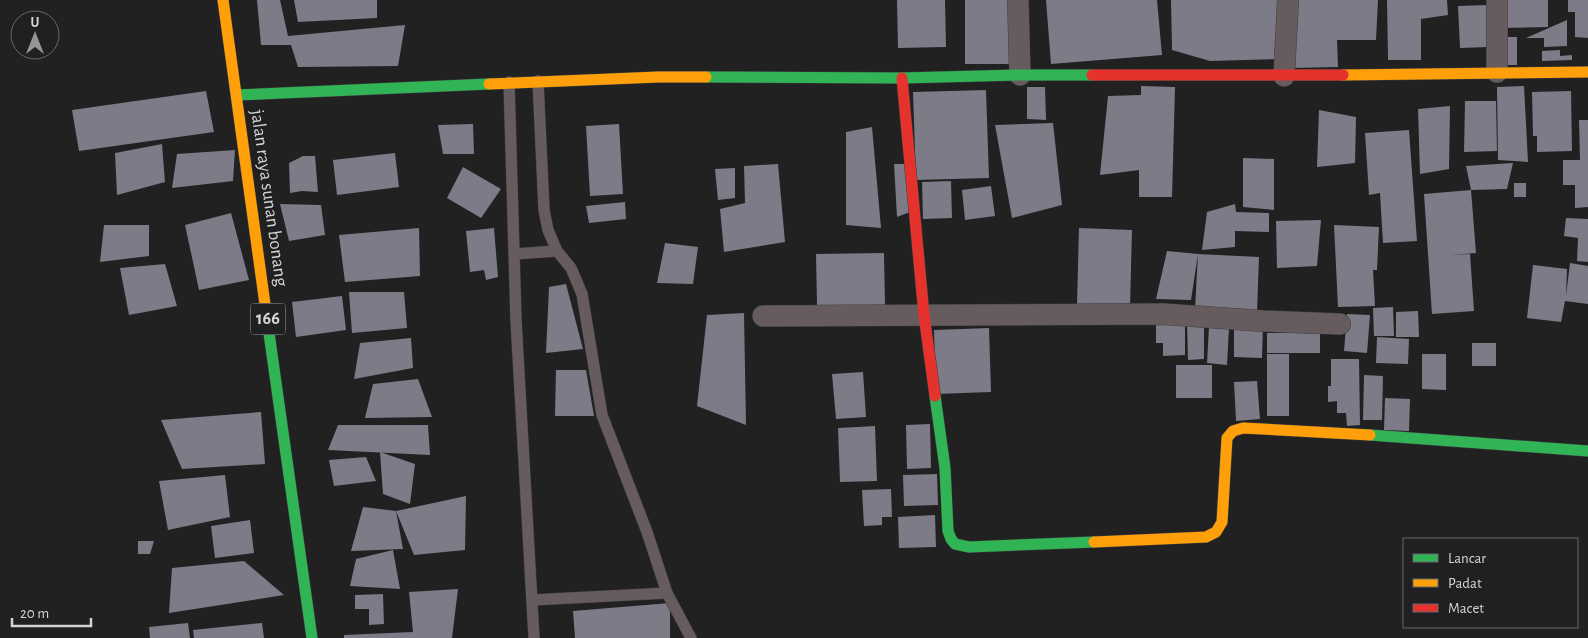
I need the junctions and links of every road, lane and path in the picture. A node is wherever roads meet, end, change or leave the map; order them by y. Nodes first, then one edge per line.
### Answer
1 (223, 0) edge
2 (1018, 0) edge
3 (1288, 0) edge
4 (1497, 0) edge
5 (1497, 72) junction
6 (1588, 72) edge
7 (1020, 75) junction
8 (1284, 76) junction
9 (902, 78) junction
10 (538, 81) junction
11 (508, 82) junction
12 (236, 95) junction
13 (558, 251) junction
14 (514, 254) junction
15 (924, 315) junction
16 (763, 316) dead end
17 (1340, 324) dead end
18 (1588, 451) edge
19 (667, 593) junction
20 (532, 600) junction
21 (312, 638) edge
22 (534, 638) edge
23 (691, 638) edge

1 - 12 street, jalan raya sunan bonang / 166
2 - 7 street
3 - 8 street
4 - 5 street
5 - 6 street
5 - 8 street
7 - 8 street
7 - 9 street
9 - 10 street
9 - 15 street
10 - 11 street
10 - 13 lane
11 - 12 street
11 - 14 lane
12 - 21 street, jalan raya sunan bonang / 166
13 - 14 lane
13 - 19 lane
14 - 20 lane
15 - 16 street
15 - 17 street
15 - 18 street
19 - 20 lane
19 - 23 lane
20 - 22 lane

